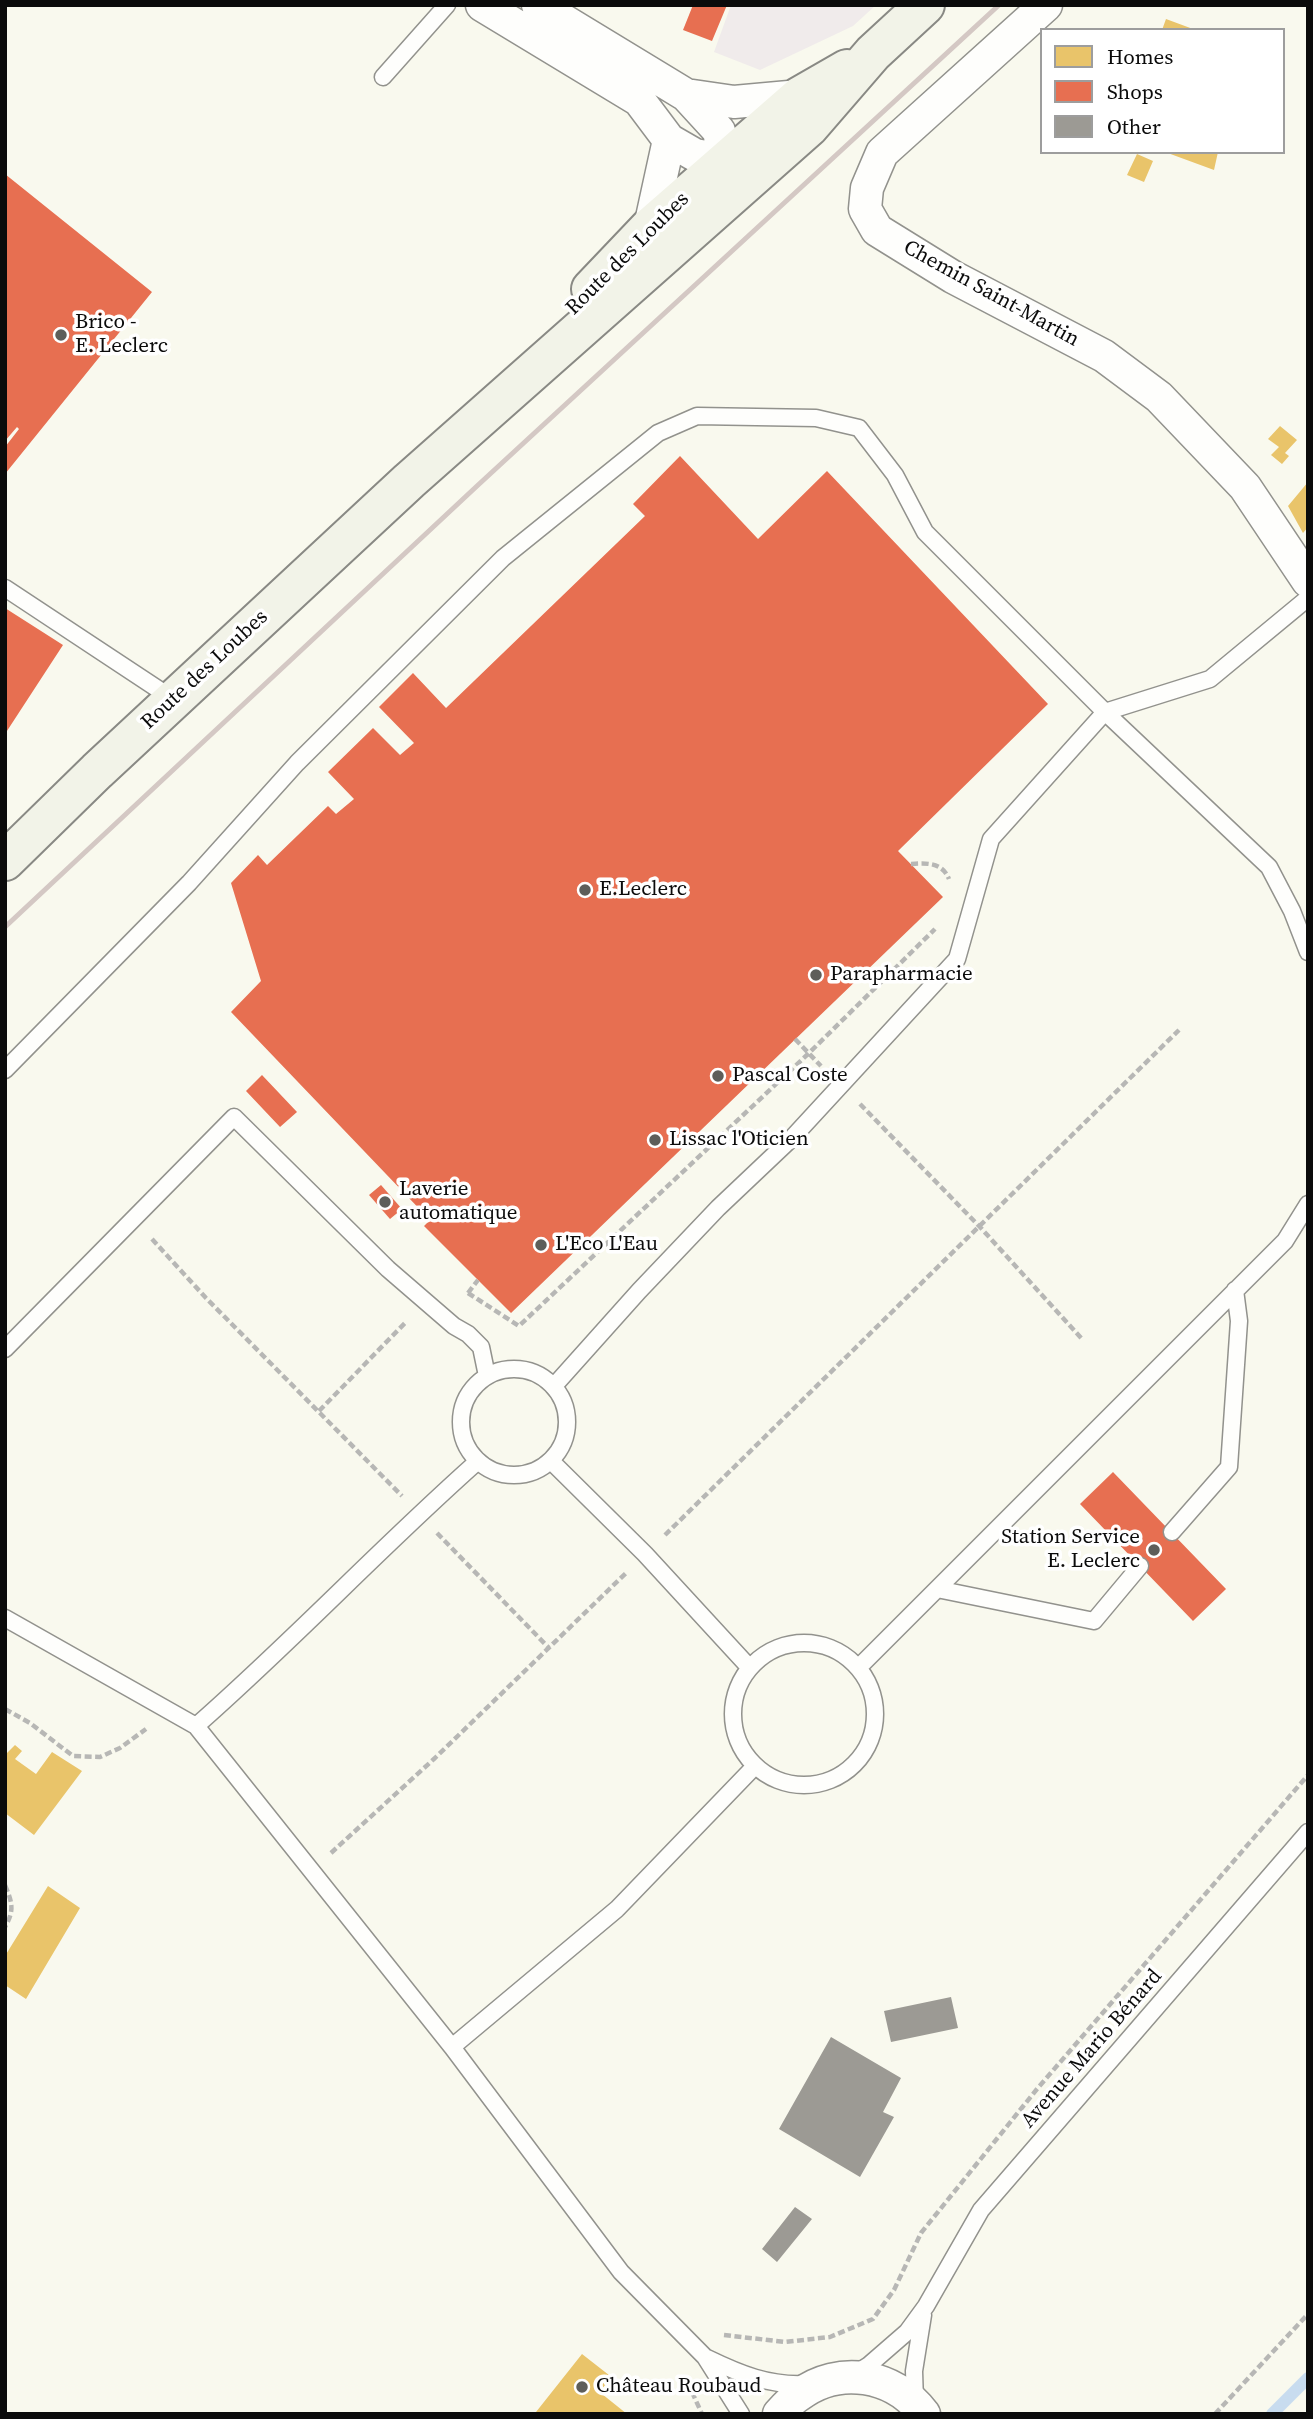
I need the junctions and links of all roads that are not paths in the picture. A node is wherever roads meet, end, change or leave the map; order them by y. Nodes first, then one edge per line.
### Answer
1 (447, 5) edge
2 (482, 5) edge
3 (538, 5) edge
4 (925, 5) edge
5 (1046, 5) edge
6 (872, 55) junction
7 (383, 77) dead end
8 (686, 95) junction
9 (800, 96) junction
10 (669, 140) junction
11 (775, 158) junction
12 (725, 161) junction
13 (707, 216) junction
14 (650, 227) junction
15 (409, 481) junction
16 (1308, 581) edge
17 (5, 588) edge
18 (1308, 598) edge
19 (173, 699) junction
20 (1105, 712) junction
21 (5, 861) edge
22 (1308, 952) edge
23 (5, 1070) edge
24 (1308, 1203) edge
25 (1235, 1290) junction
26 (5, 1349) edge
27 (487, 1376) junction
28 (554, 1387) junction
29 (478, 1461) junction
30 (551, 1461) junction
31 (1172, 1532) dead end
32 (1140, 1566) dead end
33 (937, 1589) junction
34 (5, 1618) edge
35 (749, 1667) junction
36 (859, 1667) junction
37 (196, 1726) junction
38 (755, 1766) junction
39 (1308, 1832) edge
40 (452, 2047) junction
41 (926, 2306) junction
42 (705, 2357) junction
43 (834, 2380) junction
44 (920, 2408) edge
45 (741, 2414) edge
46 (779, 2414) edge

1 - 7 lane
2 - 10 street
3 - 8 street
4 - 6 main road, Route des Loubes
5 - 16 street, Chemin Saint-Martin
6 - 9 main road, Route des Loubes
6 - 11 main road, Route des Loubes
8 - 9 street
8 - 12 street
9 - 12 main road, Route des Loubes
10 - 12 street
10 - 14 street
11 - 12 street
11 - 13 main road, Route des Loubes
12 - 13 street
12 - 14 main road, Route des Loubes
13 - 15 main road, Route des Loubes
14 - 15 main road, Route des Loubes
15 - 19 main road, Route des Loubes
17 - 19 lane
18 - 20 lane
19 - 21 main road, Route des Loubes
20 - 22 lane
20 - 23 lane
20 - 28 lane
24 - 25 lane
25 - 31 lane
25 - 33 lane
26 - 27 lane
27 - 28 lane
27 - 29 lane
28 - 30 lane
29 - 30 lane
29 - 37 lane
30 - 35 lane
32 - 33 lane
33 - 36 lane
34 - 37 lane
35 - 36 lane
35 - 38 lane
36 - 38 lane
37 - 40 lane
38 - 40 lane
39 - 41 lane, Avenue Mario Bénard
40 - 42 lane
41 - 43 lane, Avenue Mario Bénard
41 - 44 lane, Avenue Mario Bénard
42 - 43 lane
42 - 45 lane
43 - 44 street
43 - 46 street

